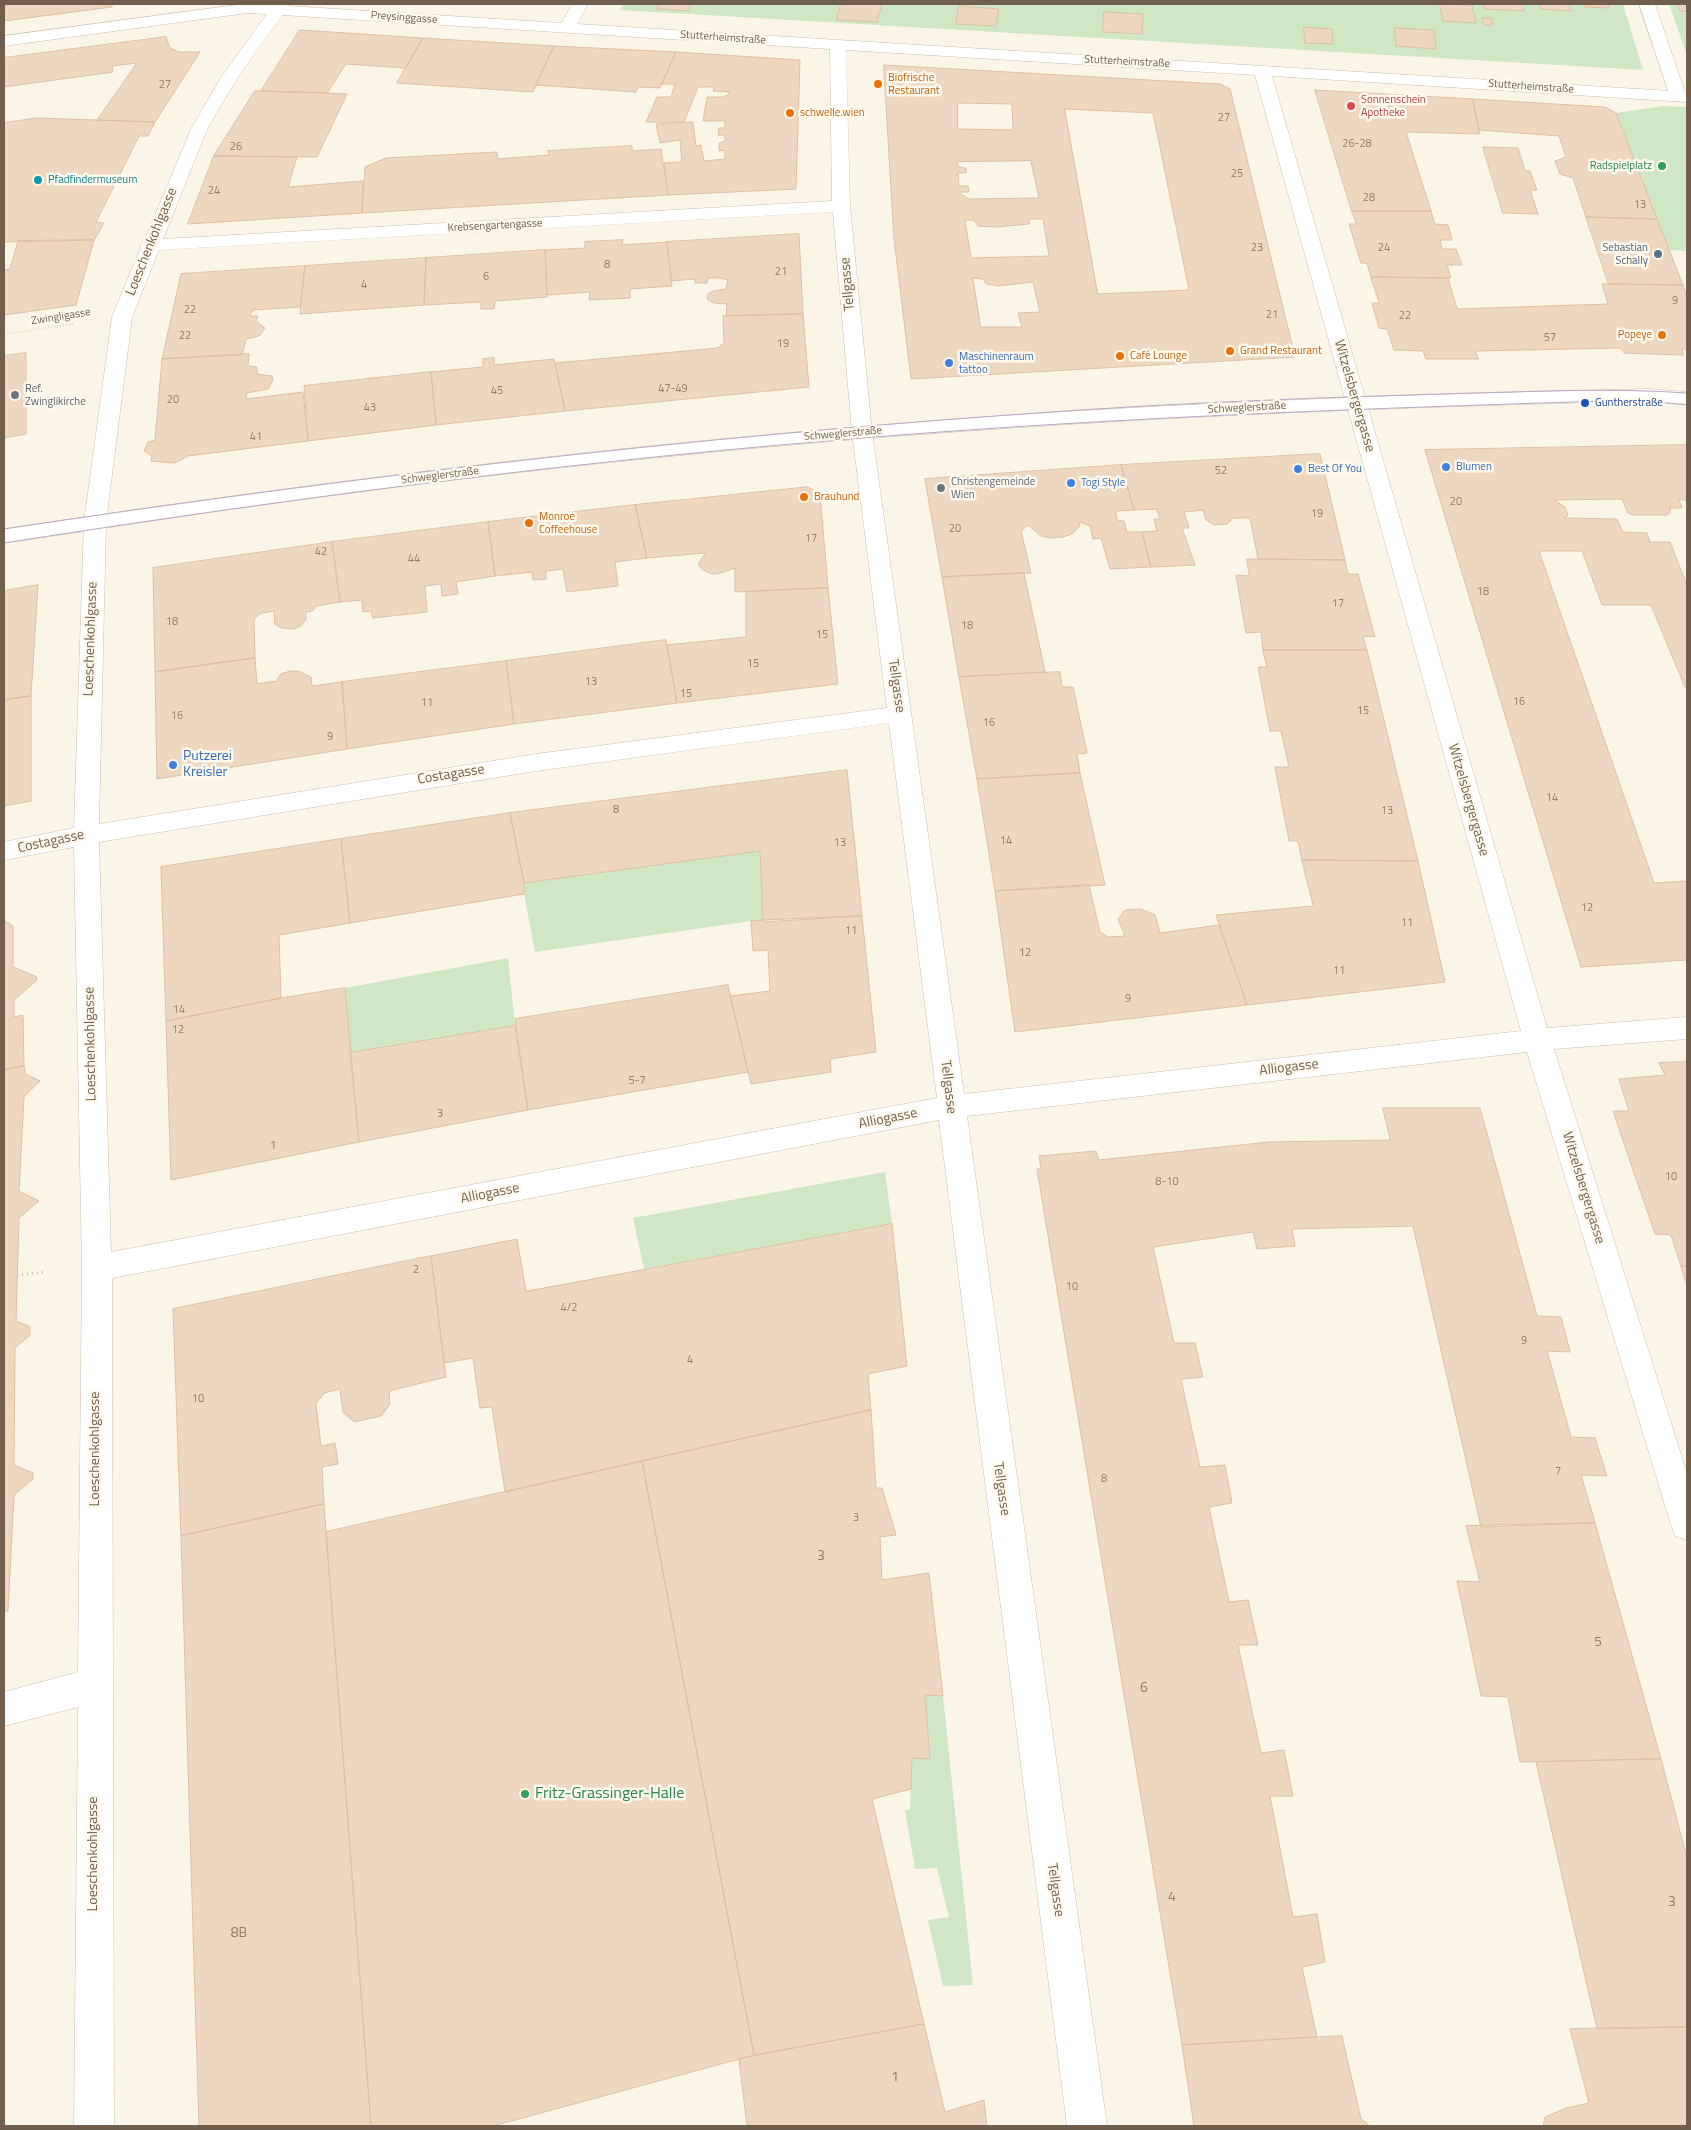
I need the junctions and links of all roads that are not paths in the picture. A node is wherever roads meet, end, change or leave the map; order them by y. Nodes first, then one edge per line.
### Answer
1 (580, 4) edge
2 (1648, 4) edge
3 (280, 7) edge
4 (567, 28) junction
5 (4, 41) edge
6 (838, 46) junction
7 (1262, 70) junction
8 (1683, 102) edge
9 (842, 206) junction
10 (149, 245) junction
11 (1687, 398) edge
12 (1355, 403) junction
13 (862, 432) junction
14 (95, 522) junction
15 (4, 536) edge
16 (900, 714) junction
17 (86, 834) junction
18 (4, 851) edge
19 (1687, 1028) edge
20 (1537, 1040) junction
21 (950, 1108) junction
22 (97, 1268) junction
23 (1687, 1525) edge
24 (94, 1685) junction
25 (4, 1709) edge
26 (94, 2126) edge
27 (1087, 2126) edge

1 - 4 street
2 - 8 street
3 - 4 street, Preysinggasse
3 - 5 street, Preysinggasse
3 - 10 street, Loeschenkohlgasse
4 - 6 street, Stutterheimstraße
6 - 7 street, Stutterheimstraße
6 - 9 street, Tellgasse
7 - 8 street, Stutterheimstraße
7 - 12 street, Witzelsbergergasse
9 - 10 street, Krebsengartengasse
9 - 13 street, Tellgasse
10 - 14 street, Loeschenkohlgasse
11 - 12 street, Schweglerstraße
12 - 13 street, Schweglerstraße
12 - 20 street, Witzelsbergergasse
13 - 14 street, Schweglerstraße
13 - 16 street, Tellgasse
14 - 15 street, Schweglerstraße
14 - 17 street, Loeschenkohlgasse
16 - 17 street, Costagasse
16 - 21 street, Tellgasse
17 - 18 street, Costagasse
17 - 22 street, Loeschenkohlgasse
19 - 20 street, Alliogasse
20 - 21 street, Alliogasse
20 - 23 street, Witzelsbergergasse
21 - 22 street, Alliogasse
21 - 27 street, Tellgasse
22 - 24 street, Loeschenkohlgasse
24 - 25 street
24 - 26 street, Loeschenkohlgasse

